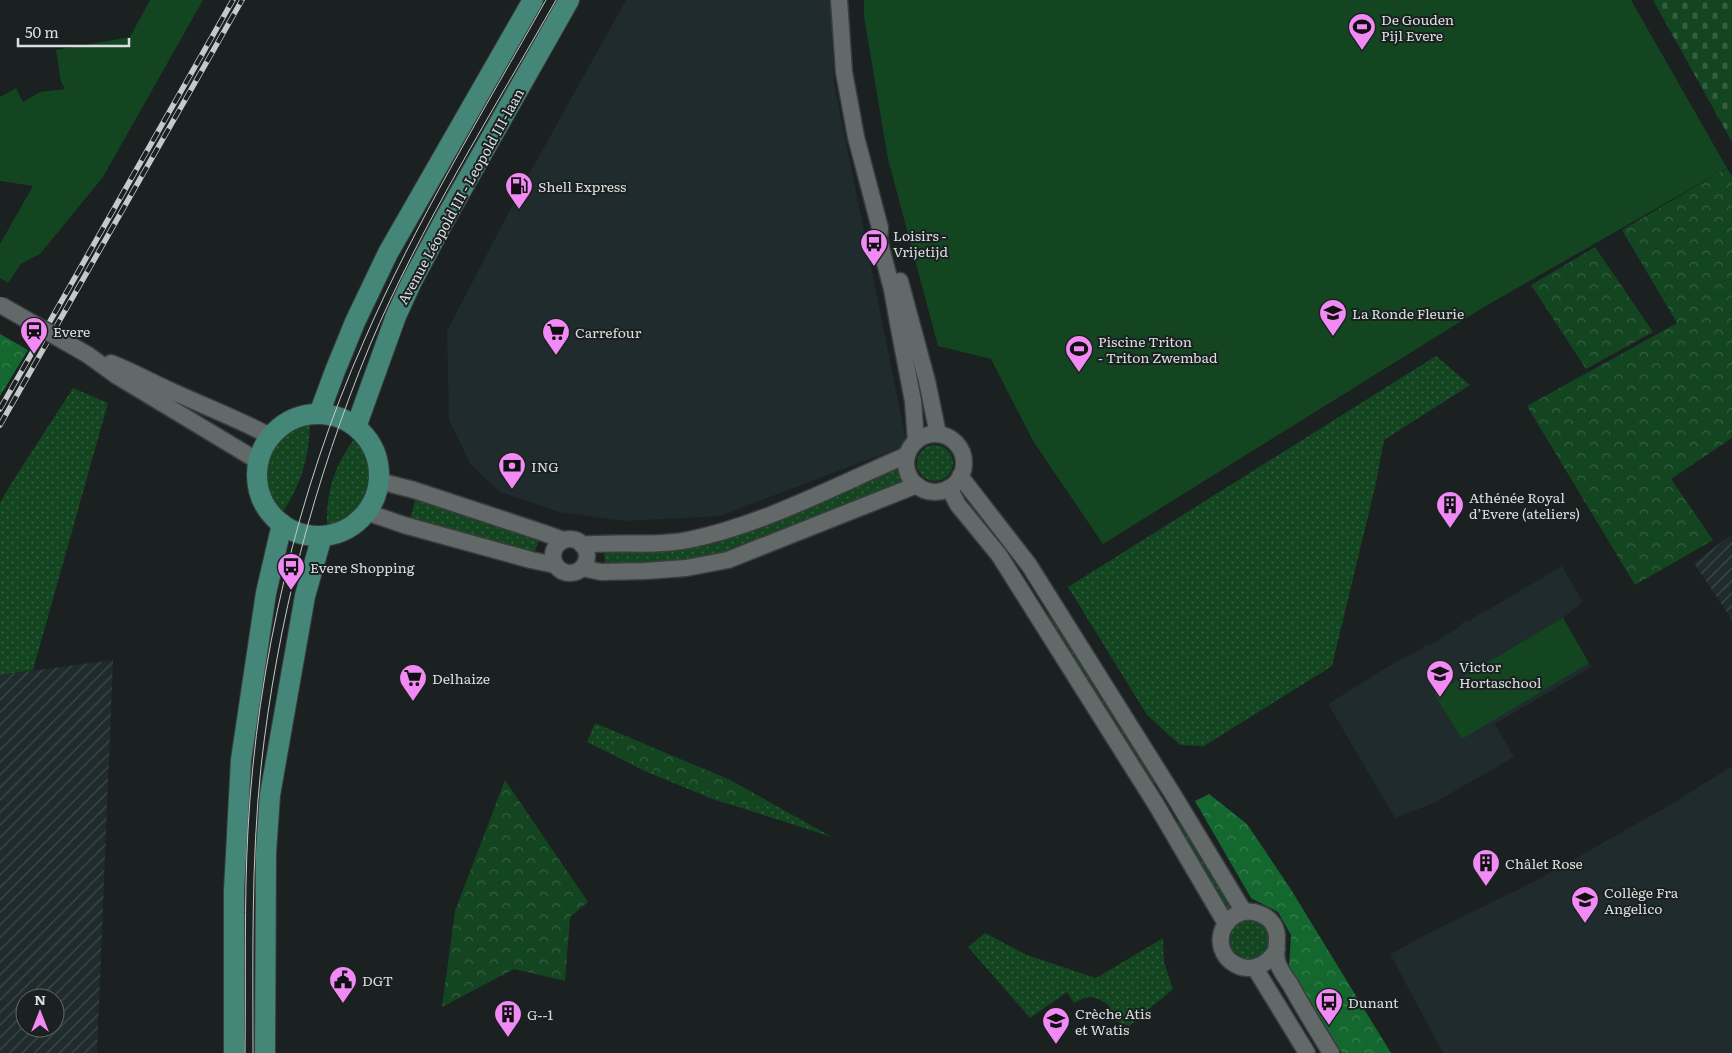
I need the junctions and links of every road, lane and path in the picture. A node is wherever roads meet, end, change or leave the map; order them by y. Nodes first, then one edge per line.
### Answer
1 (533, 0) edge
2 (569, 0) edge
3 (839, 0) edge
4 (880, 228) junction
5 (0, 305) edge
6 (88, 354) junction
7 (320, 414) junction
8 (356, 427) junction
9 (938, 434) junction
10 (270, 436) junction
11 (916, 441) junction
12 (907, 455) junction
13 (258, 461) junction
14 (960, 476) junction
15 (378, 481) junction
16 (917, 485) junction
17 (948, 488) junction
18 (366, 512) junction
19 (282, 524) junction
20 (322, 536) junction
21 (563, 540) junction
22 (582, 544) junction
23 (555, 565) junction
24 (582, 568) junction
25 (1244, 912) junction
26 (1227, 923) junction
27 (1277, 949) junction
28 (1255, 968) junction
29 (234, 1053) edge
30 (265, 1053) edge
31 (1307, 1053) edge
32 (1331, 1053) edge

1 - 7 main road
2 - 8 main road, Avenue Léopold III - Leopold III-laan
3 - 4 street
4 - 9 street
4 - 11 street
5 - 6 street, bridge
6 - 10 street
6 - 13 street
7 - 8 main road
7 - 10 main road
8 - 15 main road
9 - 11 street
9 - 14 street
10 - 13 main road
11 - 12 street
12 - 16 street
12 - 22 street
13 - 19 main road
14 - 17 street
14 - 25 street
15 - 18 main road
15 - 21 street
16 - 17 street
16 - 24 street
17 - 26 street
18 - 20 main road
18 - 23 street
19 - 20 main road
19 - 29 main road
20 - 30 main road
21 - 22 street
21 - 23 street
22 - 24 street
23 - 24 street
25 - 26 street
25 - 27 street
26 - 28 street
27 - 28 street
27 - 32 street
28 - 31 street

